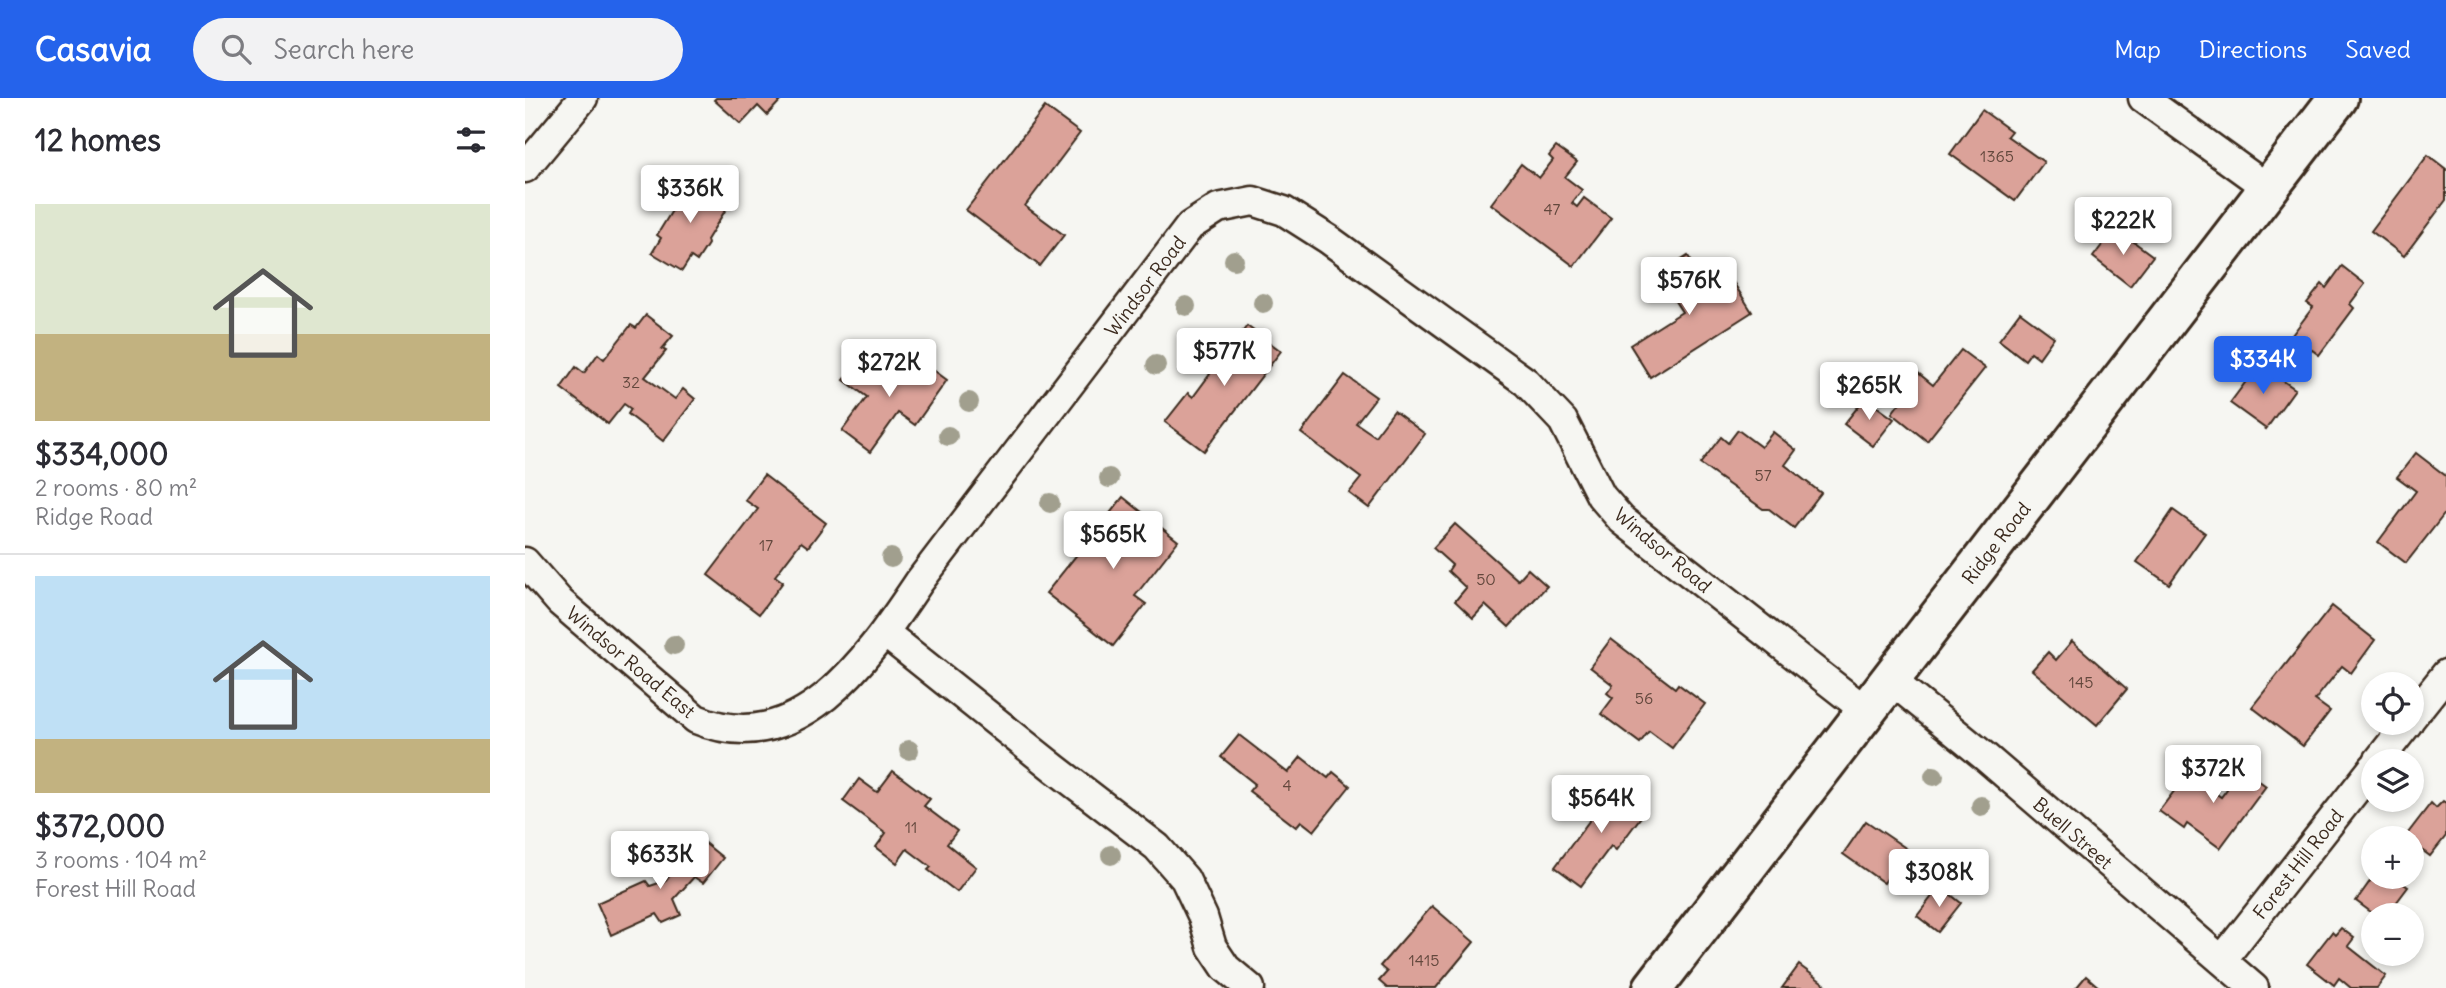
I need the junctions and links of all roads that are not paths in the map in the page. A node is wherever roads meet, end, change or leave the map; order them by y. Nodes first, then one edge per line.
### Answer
1 (583, 98) edge
2 (2143, 98) edge
3 (2338, 98) edge
4 (525, 167) edge
5 (2269, 189) junction
6 (525, 562) edge
7 (885, 633) junction
8 (2446, 674) edge
9 (1891, 680) junction
10 (2424, 702) edge
11 (1866, 712) junction
12 (2399, 735) edge
13 (2387, 749) edge
14 (2361, 783) edge
15 (2222, 960) junction
16 (1250, 988) edge
17 (1653, 988) edge
18 (2254, 988) edge

1 - 4 street
2 - 5 street
3 - 5 main road, Ridge Road
5 - 9 main road, Ridge Road
6 - 7 street, Windsor Road East
7 - 11 street, Windsor Road
7 - 16 street
8 - 10 street
9 - 11 main road, Ridge Road
9 - 15 street, Buell Street
11 - 17 main road, Ridge Road
12 - 13 street
14 - 15 street, Forest Hill Road
15 - 18 street, Buell Street

